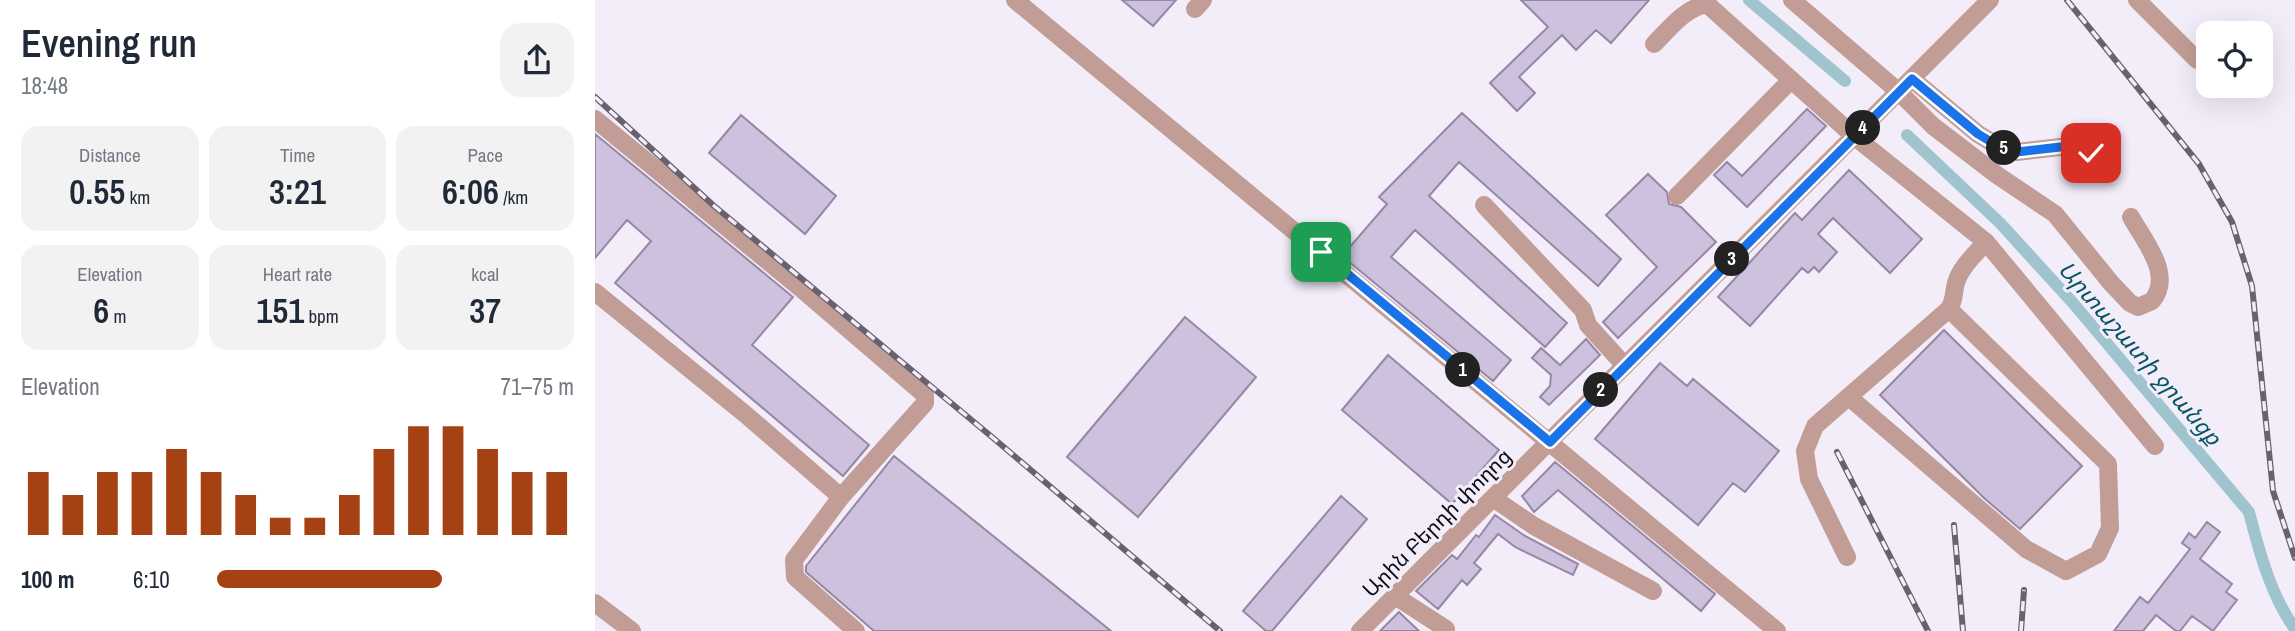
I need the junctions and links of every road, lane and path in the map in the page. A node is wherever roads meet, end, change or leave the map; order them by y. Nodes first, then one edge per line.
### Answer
1 (1015, 0) edge
2 (1791, 0) edge
3 (1990, 0) edge
4 (2137, 0) edge
5 (1654, 44) dead end
6 (2196, 59) edge
7 (1912, 79) junction
8 (1791, 80) junction
9 (1899, 92) junction
10 (595, 119) edge
11 (1855, 137) junction
12 (2091, 153) dead end
13 (1677, 196) dead end
14 (1484, 205) dead end
15 (2131, 217) dead end
16 (1986, 242) junction
17 (595, 292) edge
18 (1949, 310) junction
19 (1625, 366) junction
20 (1850, 398) junction
21 (1550, 442) junction
22 (2155, 446) dead end
23 (841, 497) junction
24 (1493, 498) junction
25 (1847, 557) dead end
26 (1653, 591) dead end
27 (1395, 596) junction
28 (595, 603) edge
29 (1446, 629) dead end
30 (1774, 630) edge
31 (632, 631) edge
32 (856, 631) edge
33 (1360, 631) edge

1 - 21 street
2 - 9 street
3 - 7 street, Արին Բերդի փողոց
4 - 6 street
5 - 8 street
7 - 9 street, Արին Բերդի փողոց
7 - 12 street
8 - 11 street
8 - 13 street
9 - 11 street, Արին Բերդի փողոց
9 - 15 street
10 - 23 street
11 - 16 street
11 - 19 street, Արին Բերդի փողոց
14 - 19 street
16 - 18 street
16 - 22 street
17 - 23 street
18 - 20 street
18 - 20 street
19 - 21 street, Արին Բերդի փողոց
20 - 25 street
21 - 24 street, Արին Բերդի փողոց
21 - 30 street
23 - 32 street
24 - 26 street
24 - 27 street, Արին Բերդի փողոց
27 - 29 street
27 - 33 street, Արին Բերդի փողոց
28 - 31 street

